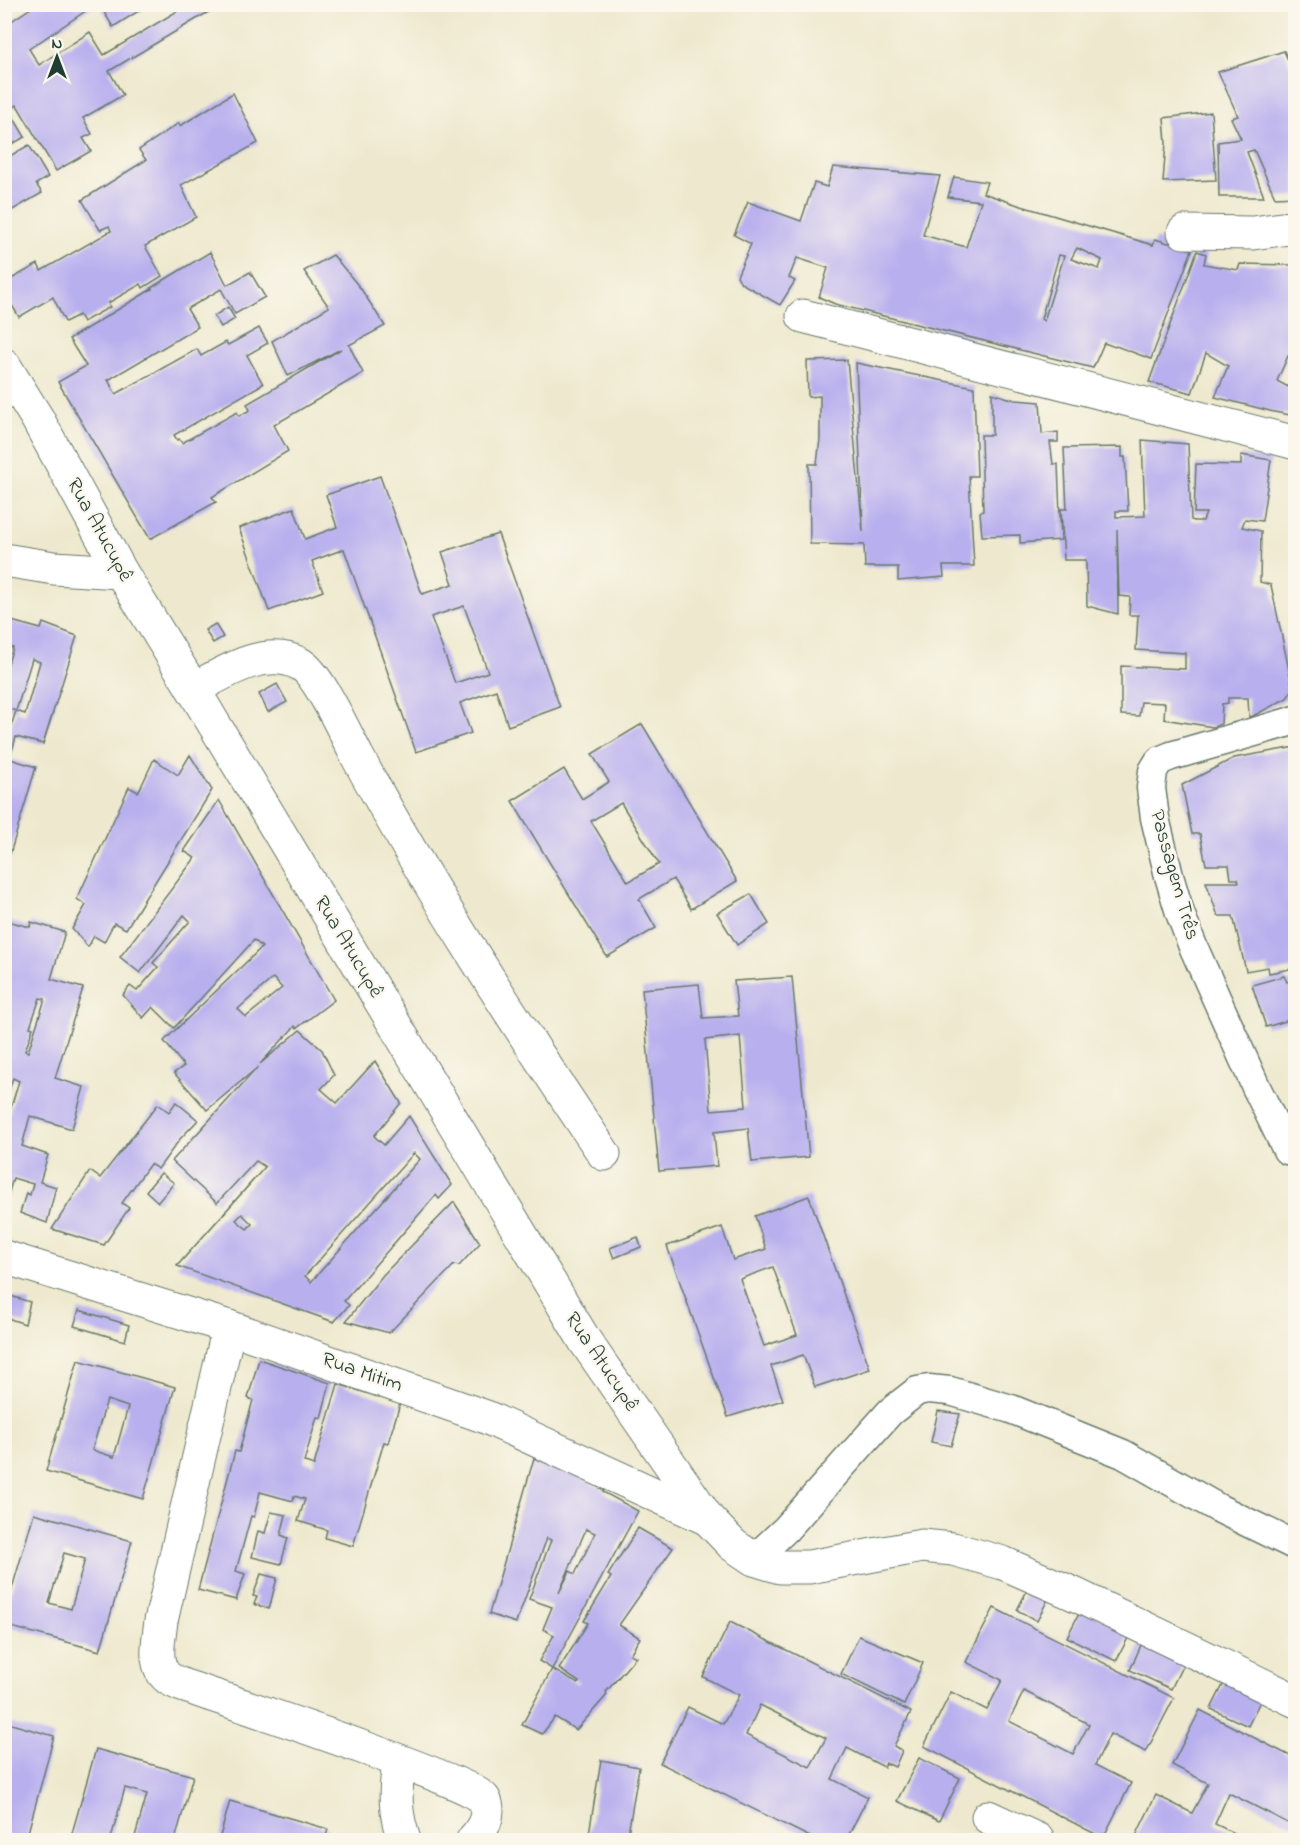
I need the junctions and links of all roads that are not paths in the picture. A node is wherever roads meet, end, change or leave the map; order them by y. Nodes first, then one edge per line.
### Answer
1 (1296, 227) edge
2 (1184, 232) dead end
3 (803, 316) dead end
4 (4, 365) edge
5 (1296, 443) edge
6 (4, 560) edge
7 (121, 572) junction
8 (193, 689) junction
9 (1296, 720) edge
10 (1287, 1150) dead end
11 (604, 1154) dead end
12 (4, 1257) edge
13 (229, 1327) junction
14 (708, 1519) junction
15 (1296, 1546) edge
16 (754, 1559) junction
17 (1296, 1701) edge
18 (399, 1761) junction
19 (988, 1817) dead end
20 (405, 1840) edge
21 (472, 1840) edge
22 (1038, 1840) edge

1 - 2 street
3 - 5 street
4 - 7 street, Rua Atucupê
6 - 7 street
7 - 8 street, Rua Atucupê
8 - 11 street
8 - 14 street, Rua Atucupê
9 - 10 lane, Passagem Três
12 - 13 street, Rua Mitim
13 - 14 street, Rua Mitim
13 - 18 street
14 - 16 street
15 - 16 lane
16 - 17 street
18 - 20 street
18 - 21 street
19 - 22 street

